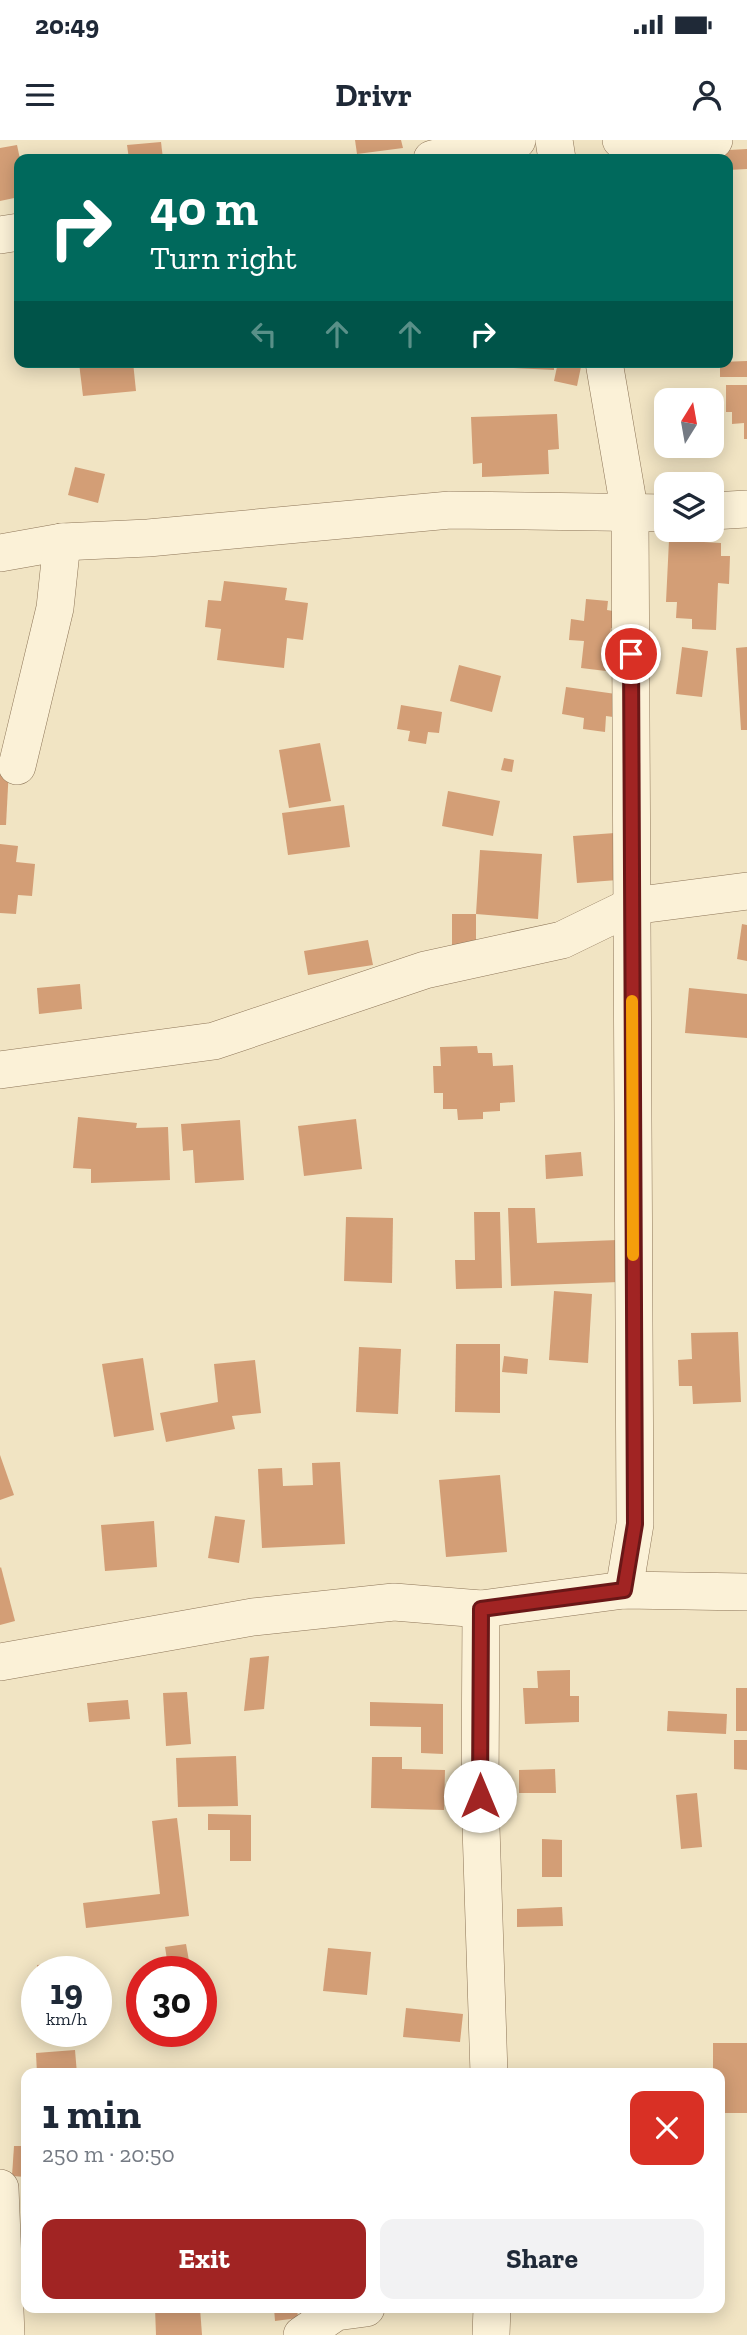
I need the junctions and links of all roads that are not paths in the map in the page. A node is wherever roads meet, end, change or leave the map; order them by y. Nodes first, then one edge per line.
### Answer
1 (517, 140) edge
2 (621, 140) edge
3 (714, 140) edge
4 (454, 154) edge
5 (605, 368) edge
6 (747, 509) edge
7 (724, 510) edge
8 (654, 513) edge
9 (630, 514) junction
10 (62, 542) junction
11 (0, 553) edge
12 (17, 766) dead end
13 (747, 891) edge
14 (632, 906) junction
15 (0, 1070) edge
16 (624, 1590) junction
17 (747, 1592) edge
18 (481, 1609) junction
19 (0, 1662) edge
20 (489, 2068) edge
21 (0, 2188) edge
22 (335, 2313) edge
23 (492, 2313) edge
24 (6, 2335) edge
25 (302, 2335) edge
26 (491, 2335) edge

1 - 4 street
2 - 3 street
5 - 9 street
6 - 7 street
8 - 9 street
9 - 10 street
9 - 14 street
10 - 11 street
10 - 12 street
13 - 14 street
14 - 15 street
14 - 16 street
16 - 17 street
16 - 18 street
18 - 19 street
18 - 20 street
21 - 24 street
22 - 25 street
23 - 26 street

